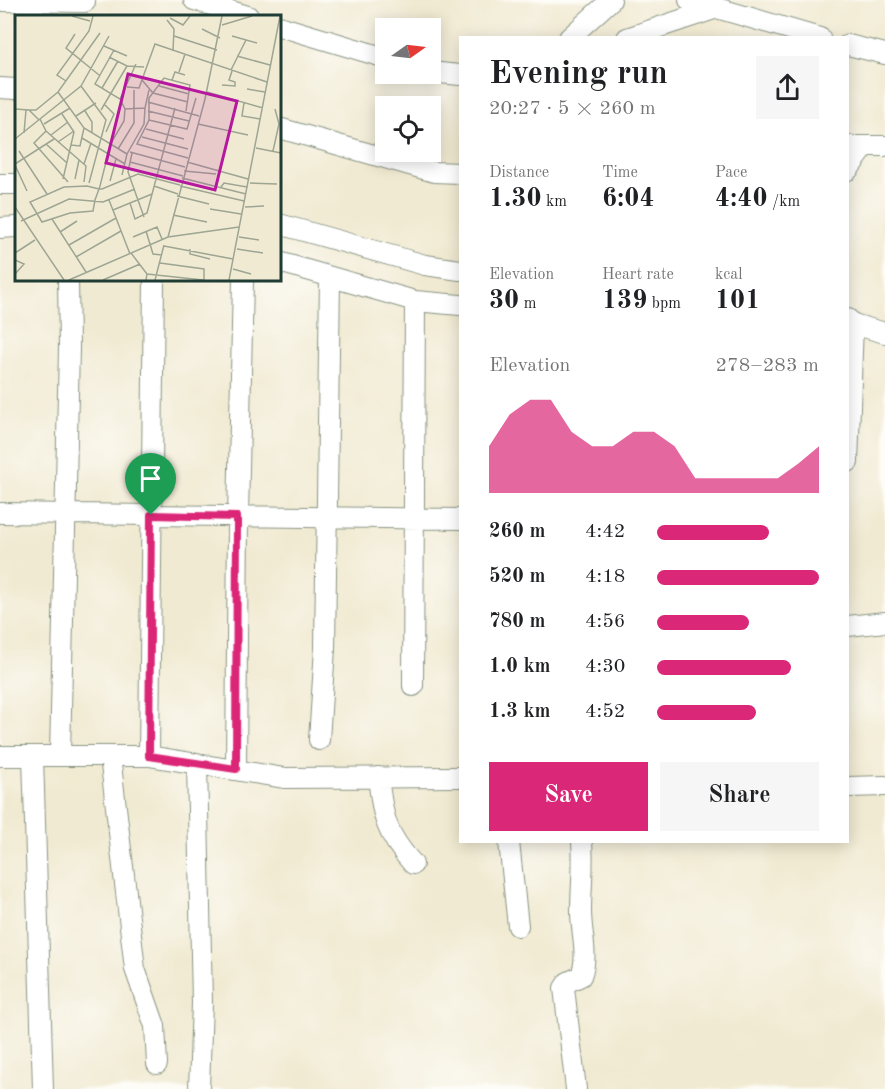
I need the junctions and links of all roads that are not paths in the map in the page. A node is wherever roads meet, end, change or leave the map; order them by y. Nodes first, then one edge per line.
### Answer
1 (194, 0) edge
2 (611, 0) edge
3 (689, 0) edge
4 (0, 1) edge
5 (84, 6) edge
6 (717, 8) junction
7 (188, 15) edge
8 (245, 15) edge
9 (280, 26) edge
10 (762, 30) edge
11 (571, 36) edge
12 (633, 36) edge
13 (806, 36) edge
14 (849, 45) edge
15 (885, 54) edge
16 (375, 55) edge
17 (441, 73) edge
18 (459, 75) edge
19 (0, 88) edge
20 (15, 89) edge
21 (280, 128) edge
22 (856, 146) edge
23 (885, 146) edge
24 (849, 167) edge
25 (459, 173) edge
26 (280, 224) edge
27 (15, 227) edge
28 (0, 228) edge
29 (280, 262) edge
30 (459, 270) edge
31 (330, 277) junction
32 (68, 280) edge
33 (154, 280) edge
34 (243, 280) edge
35 (416, 301) junction
36 (459, 305) edge
37 (850, 322) edge
38 (885, 333) edge
39 (849, 392) edge
40 (0, 513) edge
41 (64, 514) junction
42 (151, 515) junction
43 (237, 517) junction
44 (327, 517) junction
45 (413, 519) junction
46 (459, 519) edge
47 (885, 622) edge
48 (849, 626) edge
49 (412, 686) dead end
50 (319, 740) dead end
51 (0, 756) edge
52 (33, 756) junction
53 (60, 756) junction
54 (110, 756) junction
55 (149, 756) junction
56 (197, 763) junction
57 (236, 769) junction
58 (378, 777) junction
59 (459, 777) edge
60 (885, 786) edge
61 (852, 787) edge
62 (509, 843) edge
63 (582, 843) edge
64 (413, 864) dead end
65 (518, 926) dead end
66 (157, 1064) dead end
67 (44, 1089) edge
68 (199, 1089) edge
69 (576, 1089) edge

1 - 7 street
1 - 8 street
2 - 11 street
3 - 6 street
4 - 5 street
6 - 10 street
6 - 12 street
9 - 16 street
10 - 13 street
14 - 15 street
17 - 18 street
19 - 20 street
21 - 25 street
22 - 23 street
22 - 24 street
26 - 30 street
27 - 28 street
29 - 31 street
31 - 35 street
31 - 44 street
32 - 41 street
33 - 42 street
34 - 43 street
35 - 36 street
35 - 45 street
37 - 38 street
37 - 39 street
40 - 41 street
41 - 42 street
41 - 53 street
42 - 43 street
42 - 55 street
43 - 44 street
43 - 57 street
44 - 45 street
44 - 50 street
45 - 46 street
45 - 49 street
47 - 48 street
51 - 52 street
52 - 53 street
52 - 67 street
53 - 54 street
54 - 55 street
54 - 66 street
55 - 56 street
56 - 57 street
56 - 68 street
57 - 58 street
58 - 59 street
58 - 64 street
60 - 61 street
62 - 65 street
63 - 69 street

